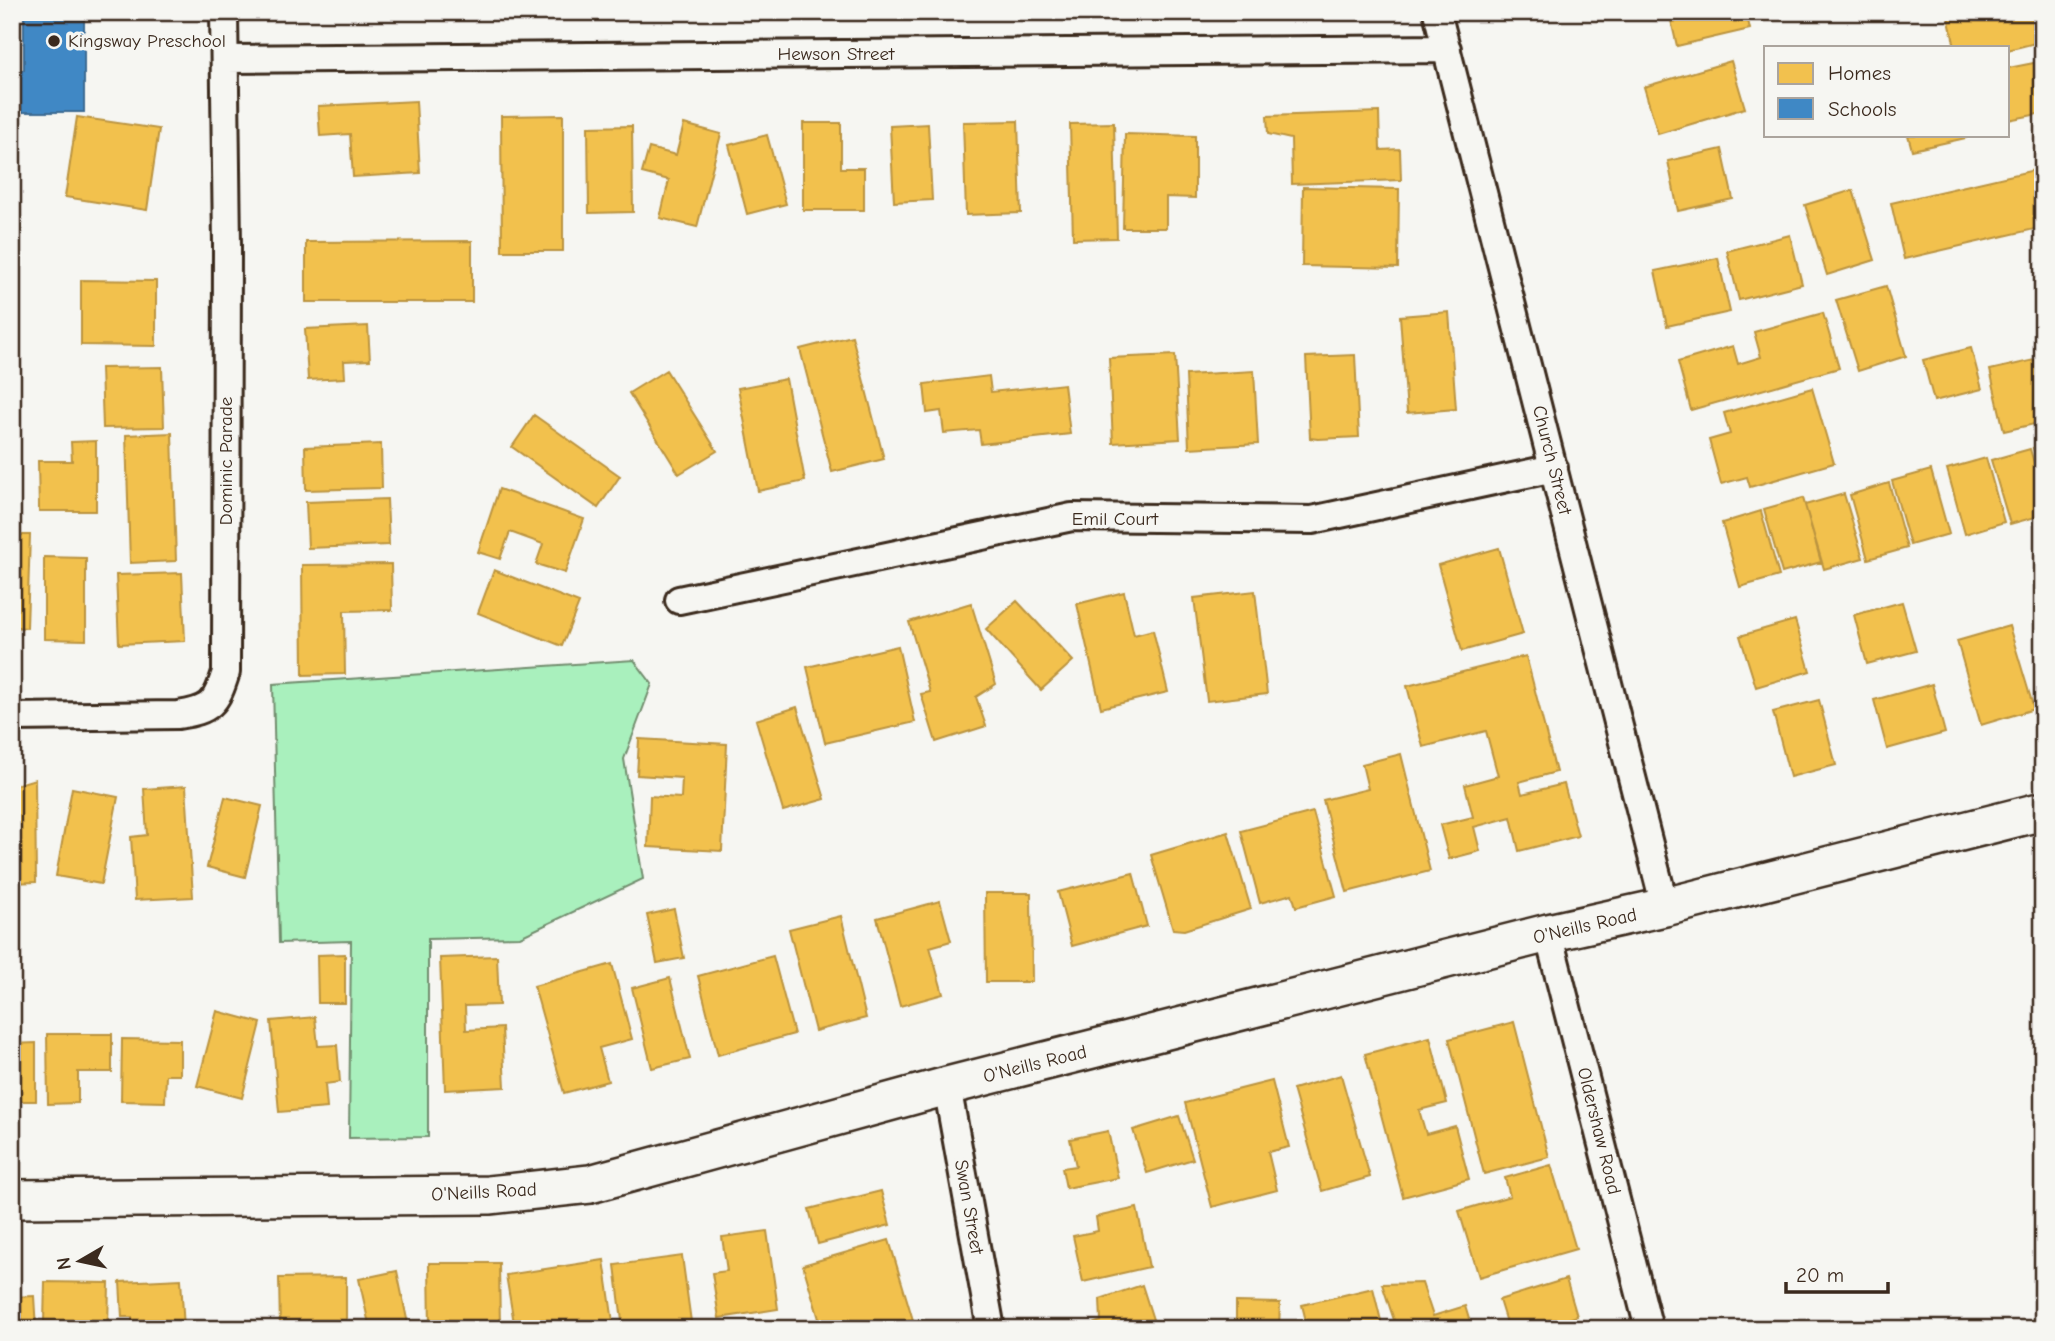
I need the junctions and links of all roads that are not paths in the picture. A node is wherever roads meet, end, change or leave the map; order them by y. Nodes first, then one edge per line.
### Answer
1 (224, 12) edge
2 (1437, 12) edge
3 (1447, 49) junction
4 (225, 59) junction
5 (1555, 468) junction
6 (679, 600) dead end
7 (12, 718) edge
8 (2043, 811) edge
9 (1665, 907) junction
10 (1548, 933) junction
11 (947, 1086) junction
12 (12, 1199) edge
13 (991, 1329) edge
14 (1649, 1329) edge

1 - 4 street, Dominic Parade
2 - 3 street, Church Street
3 - 4 street, Hewson Street
3 - 5 street, Church Street
4 - 7 street, Dominic Parade
5 - 6 street, Emil Court
5 - 9 street, Church Street
8 - 9 street, O'Neills Road
9 - 10 street, O'Neills Road
10 - 11 street, O'Neills Road
10 - 14 street, Oldershaw Road
11 - 12 street, O'Neills Road
11 - 13 street, Swan Street

